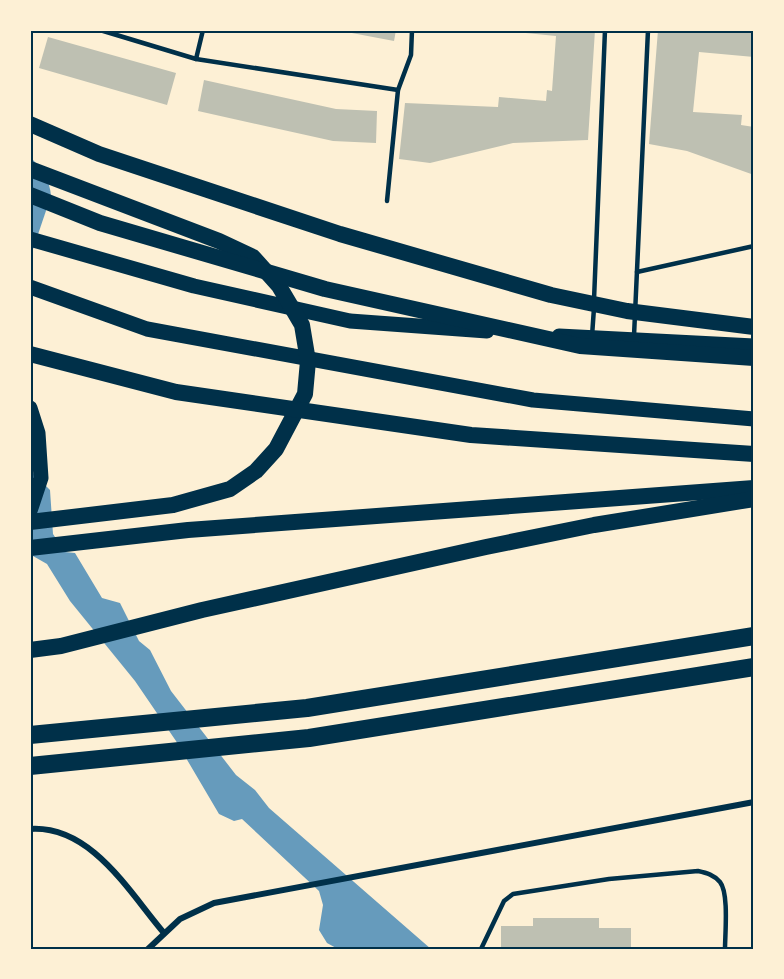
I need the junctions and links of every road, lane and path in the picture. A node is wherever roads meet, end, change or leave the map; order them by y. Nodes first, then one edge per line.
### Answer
1 (100, 30) edge
2 (203, 30) edge
3 (412, 30) edge
4 (605, 30) edge
5 (648, 30) edge
6 (196, 59) junction
7 (398, 90) junction
8 (30, 124) edge
9 (30, 169) edge
10 (30, 195) edge
11 (387, 201) dead end
12 (35, 240) edge
13 (754, 246) edge
14 (637, 272) junction
15 (30, 287) edge
16 (754, 327) edge
17 (592, 338) junction
18 (634, 341) junction
19 (754, 346) edge
20 (30, 354) edge
21 (754, 358) edge
22 (30, 408) edge
23 (754, 419) edge
24 (754, 454) edge
25 (754, 489) edge
26 (754, 499) edge
27 (30, 511) edge
28 (30, 522) edge
29 (30, 548) edge
30 (754, 636) edge
31 (30, 650) edge
32 (754, 667) edge
33 (30, 735) edge
34 (30, 766) edge
35 (754, 802) edge
36 (30, 829) edge
37 (164, 933) junction
38 (148, 949) edge
39 (481, 949) edge
40 (725, 949) edge

1 - 6 lane
2 - 6 lane
3 - 7 lane
4 - 17 lane
5 - 14 lane
6 - 7 lane
7 - 11 lane
8 - 16 highway
9 - 28 highway
10 - 21 highway
12 - 17 main road
13 - 14 lane
14 - 18 lane
15 - 23 main road
17 - 18 main road
18 - 19 main road
20 - 24 highway
22 - 27 main road
25 - 29 highway
26 - 31 highway
30 - 33 highway
32 - 34 highway
35 - 37 street
36 - 37 street
37 - 38 street
39 - 40 lane

